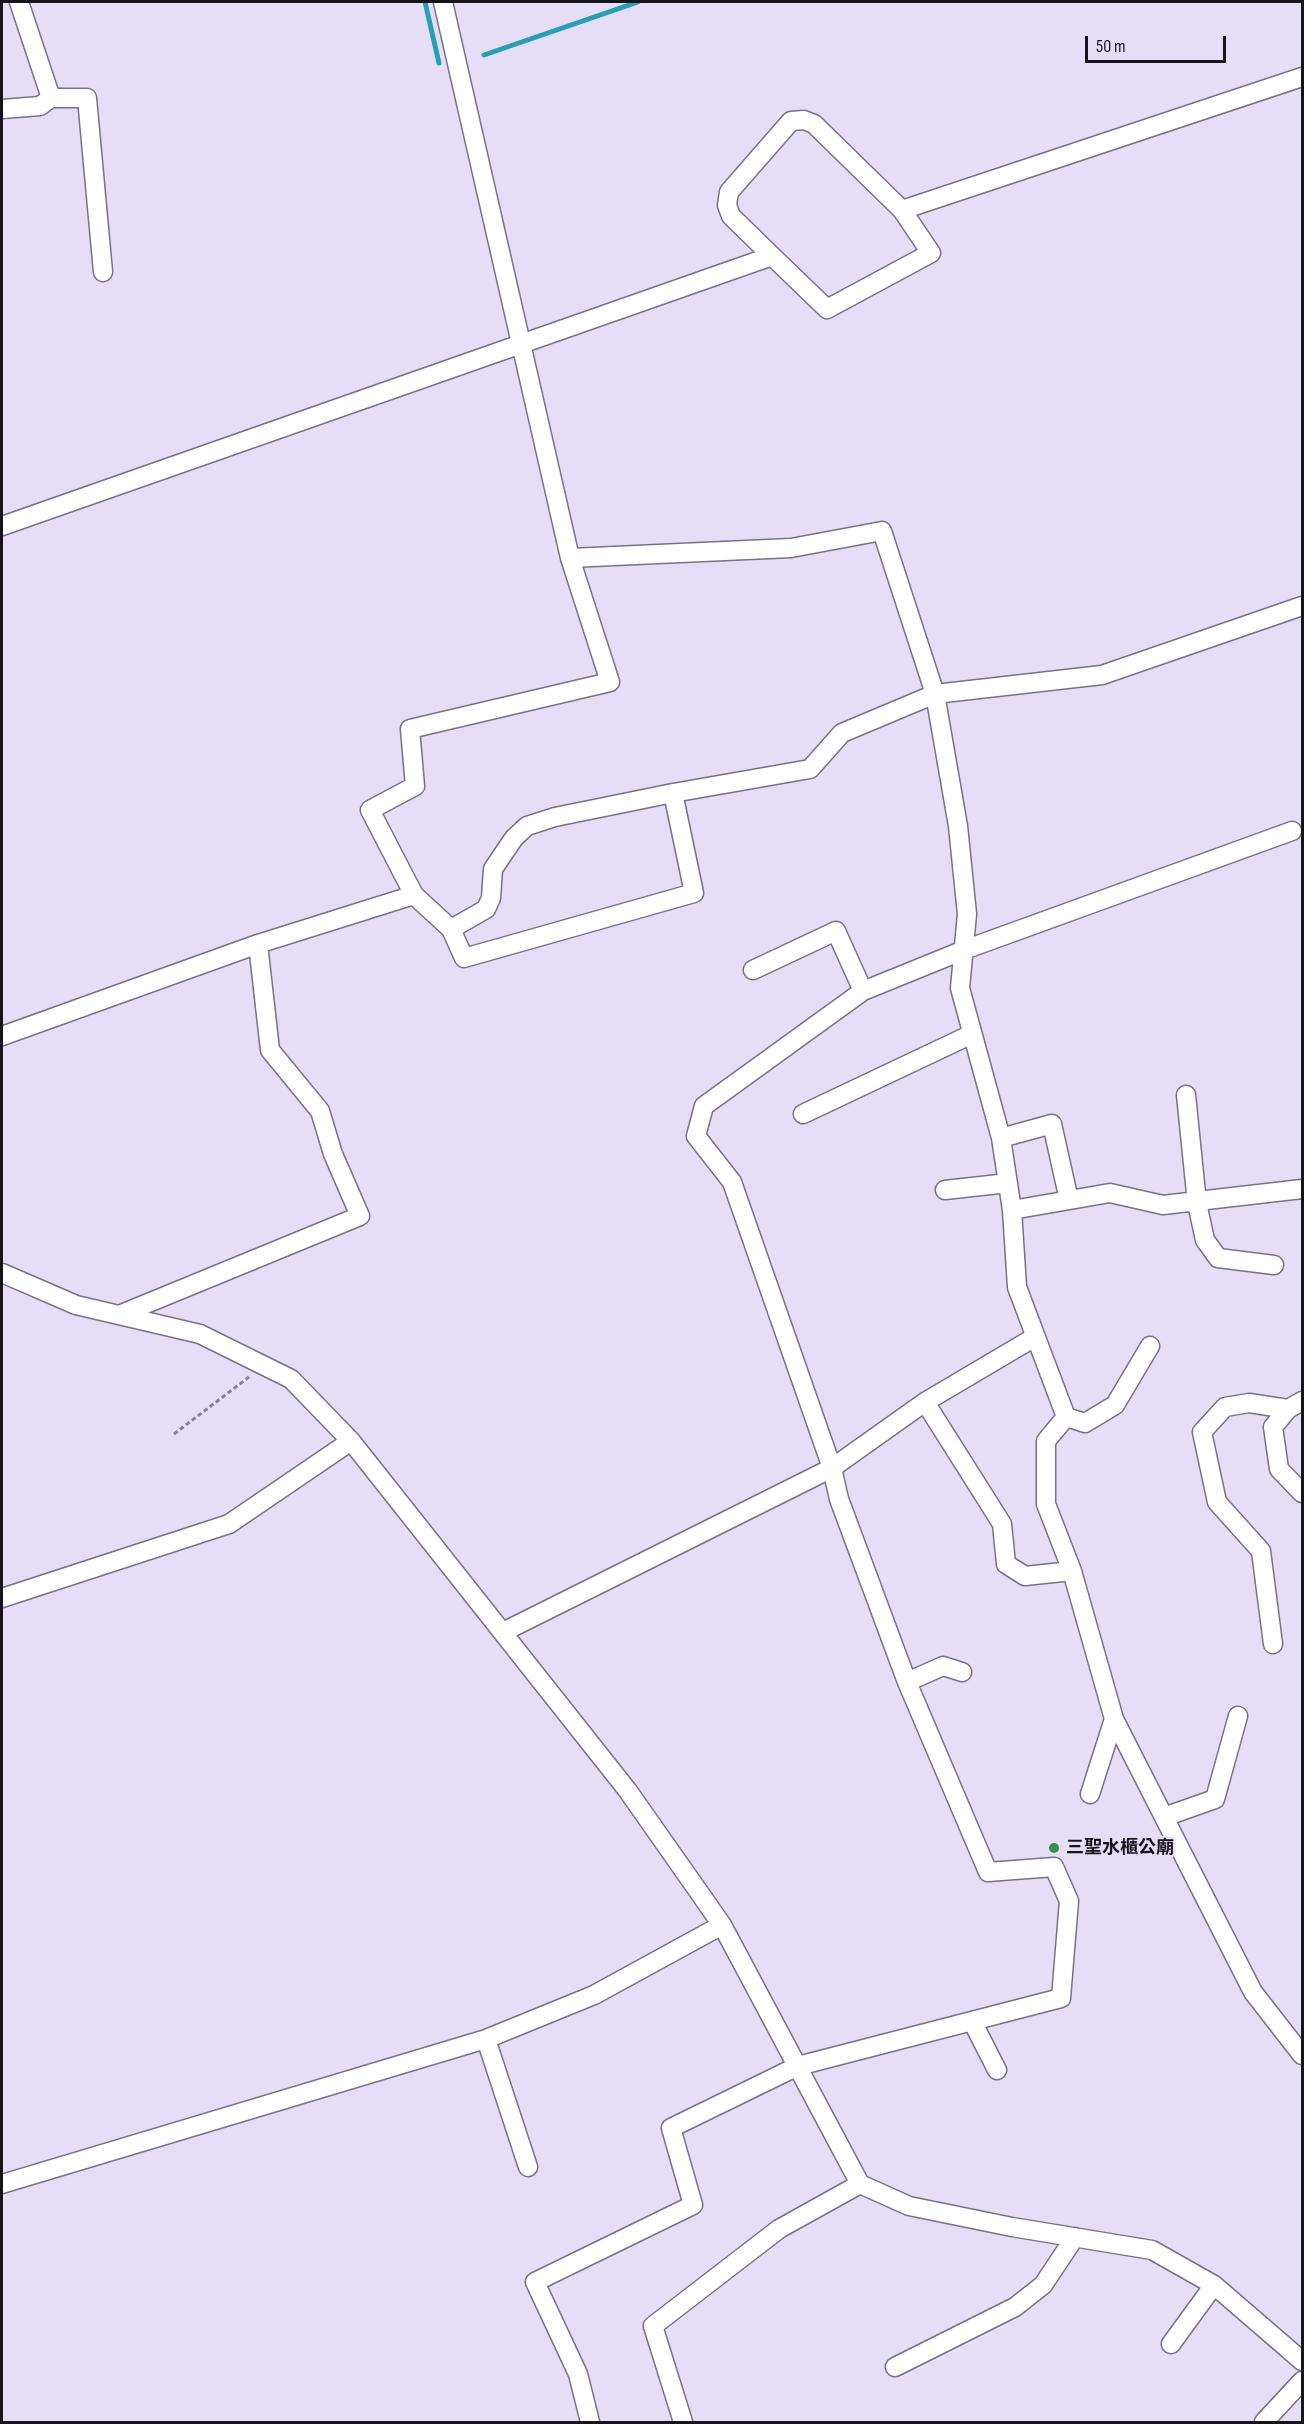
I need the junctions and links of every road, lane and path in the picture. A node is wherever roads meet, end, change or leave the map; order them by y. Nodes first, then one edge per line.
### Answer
1 (19, 2) edge
2 (442, 2) edge
3 (1302, 77) edge
4 (51, 98) junction
5 (2, 109) edge
6 (902, 210) junction
7 (772, 256) junction
8 (103, 272) dead end
9 (520, 345) junction
10 (2, 526) edge
11 (570, 558) junction
12 (1302, 606) edge
13 (935, 694) junction
14 (674, 793) junction
15 (1292, 831) dead end
16 (414, 895) junction
17 (451, 929) junction
18 (258, 944) junction
19 (964, 950) junction
20 (753, 970) dead end
21 (863, 991) junction
22 (972, 1034) junction
23 (2, 1036) edge
24 (1186, 1095) dead end
25 (803, 1114) dead end
26 (1001, 1138) junction
27 (1008, 1183) junction
28 (1302, 1189) edge
29 (945, 1190) dead end
30 (1069, 1200) junction
31 (1197, 1203) junction
32 (1012, 1210) junction
33 (1274, 1265) dead end
34 (2, 1273) edge
35 (119, 1315) junction
36 (1035, 1337) junction
37 (1150, 1346) dead end
38 (265, 1366) junction
39 (925, 1402) junction
40 (1295, 1405) edge
41 (1066, 1417) junction
42 (174, 1434) dead end
43 (351, 1441) junction
44 (831, 1468) junction
45 (1302, 1493) edge
46 (1072, 1571) junction
47 (2, 1598) edge
48 (502, 1632) junction
49 (1274, 1644) dead end
50 (963, 1671) dead end
51 (907, 1682) junction
52 (1238, 1716) dead end
53 (1114, 1719) junction
54 (1090, 1794) dead end
55 (1164, 1817) junction
56 (722, 1925) junction
57 (972, 2021) junction
58 (486, 2039) junction
59 (1302, 2055) edge
60 (798, 2066) junction
61 (997, 2070) dead end
62 (528, 2167) dead end
63 (2, 2184) edge
64 (860, 2184) junction
65 (1074, 2237) junction
66 (1214, 2285) junction
67 (1172, 2344) dead end
68 (1302, 2361) edge
69 (895, 2367) dead end
70 (1302, 2381) edge
71 (590, 2422) edge
72 (683, 2422) edge
73 (1264, 2422) edge

1 - 4 street
2 - 9 street
3 - 6 street
4 - 5 street
4 - 8 street
6 - 7 street
6 - 7 street
7 - 9 street
9 - 10 street
9 - 11 street
11 - 13 street
11 - 16 street
12 - 13 street
13 - 14 street
13 - 19 street
14 - 17 street
14 - 17 street
15 - 19 street
16 - 17 street
16 - 18 street
18 - 23 street
18 - 35 street
19 - 21 street
19 - 22 street
20 - 21 street
21 - 44 street
22 - 25 street
22 - 26 street
24 - 31 street
26 - 27 street
26 - 30 street
27 - 29 street
27 - 32 street
28 - 31 street
30 - 31 street
30 - 32 street
31 - 33 street
32 - 36 street
34 - 35 street
35 - 38 street
36 - 39 street
36 - 41 street
37 - 41 street
38 - 42 path
38 - 43 street
39 - 44 street
39 - 46 street
40 - 45 street
40 - 49 street
41 - 46 street
43 - 47 street
43 - 48 street
44 - 48 street
44 - 51 street
46 - 53 street
48 - 56 street
50 - 51 street
51 - 57 street
52 - 55 street
53 - 54 street
53 - 55 street
55 - 59 street
56 - 58 street
56 - 60 street
57 - 60 street
57 - 61 street
58 - 62 street
58 - 63 street
60 - 64 street
60 - 71 street
64 - 65 street
64 - 72 street
65 - 66 street
65 - 69 street
66 - 67 street
66 - 68 street
70 - 73 street

